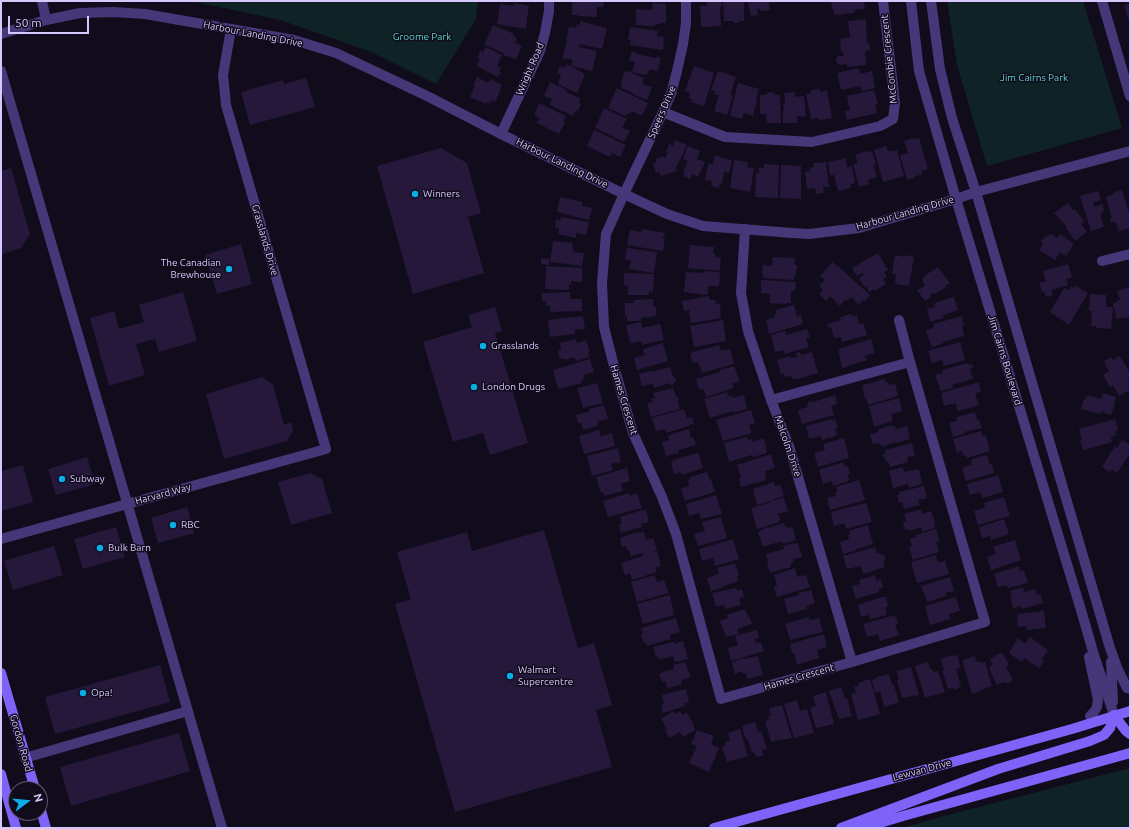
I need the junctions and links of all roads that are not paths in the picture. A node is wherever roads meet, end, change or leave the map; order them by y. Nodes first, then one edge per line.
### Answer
1 (42, 1) edge
2 (549, 1) edge
3 (686, 1) edge
4 (883, 1) edge
5 (910, 1) edge
6 (931, 1) edge
7 (1102, 1) edge
8 (46, 20) junction
9 (231, 29) junction
10 (1, 34) edge
11 (1, 71) edge
12 (1130, 96) edge
13 (663, 112) junction
14 (501, 134) junction
15 (1130, 151) edge
16 (976, 192) junction
17 (624, 194) junction
18 (956, 199) junction
19 (745, 229) junction
20 (1130, 254) edge
21 (1102, 262) dead end
22 (899, 320) dead end
23 (910, 362) junction
24 (771, 400) junction
25 (326, 448) joint
26 (128, 503) junction
27 (1, 539) edge
28 (1081, 610) junction
29 (1110, 648) junction
30 (852, 662) junction
31 (1, 673) edge
32 (1130, 689) edge
33 (188, 711) junction
34 (1130, 711) edge
35 (1090, 716) joint
36 (1114, 716) junction
37 (1072, 729) junction
38 (1130, 734) edge
39 (1130, 753) edge
40 (25, 758) junction
41 (1, 774) edge
42 (32, 781) edge
43 (16, 828) edge
44 (222, 828) edge
45 (714, 828) edge
46 (841, 828) edge
47 (863, 828) edge

1 - 8 street
2 - 14 street, Wright Road
3 - 13 street, Speers Drive
4 - 13 street, McCombie Crescent
5 - 18 street, Jim Cairns Boulevard
6 - 16 street, Jim Cairns Boulevard
7 - 12 street
8 - 9 street, Harbour Landing Drive
8 - 10 street, Harbour Landing Drive
9 - 14 street, Harbour Landing Drive
9 - 25 street, Grasslands Drive
11 - 26 street
13 - 17 street, Speers Drive
14 - 17 street, Harbour Landing Drive
15 - 16 street, Harbour Landing Drive
16 - 18 street, Harbour Landing Drive
16 - 29 street, Jim Cairns Boulevard
17 - 19 street, Harbour Landing Drive
17 - 30 street, Hames Crescent
18 - 19 street, Harbour Landing Drive
18 - 28 street, Jim Cairns Boulevard
19 - 24 street, Malcolm Drive
20 - 21 street
22 - 23 street
23 - 24 street
23 - 30 street, Hames Crescent
24 - 30 street, Malcolm Drive
25 - 26 street, Harvard Way
26 - 27 street, Harvard Way
26 - 33 street
28 - 35 street
28 - 36 street, Jim Cairns Boulevard
29 - 32 street
29 - 36 street
31 - 40 main road, Gordon Road
33 - 40 street
33 - 44 street
34 - 36 main road, Lewvan Drive
35 - 37 main road
36 - 37 main road, Lewvan Drive
36 - 38 main road
36 - 46 main road
37 - 45 main road, Lewvan Drive
39 - 47 main road
40 - 42 main road, Gordon Road
41 - 43 main road

